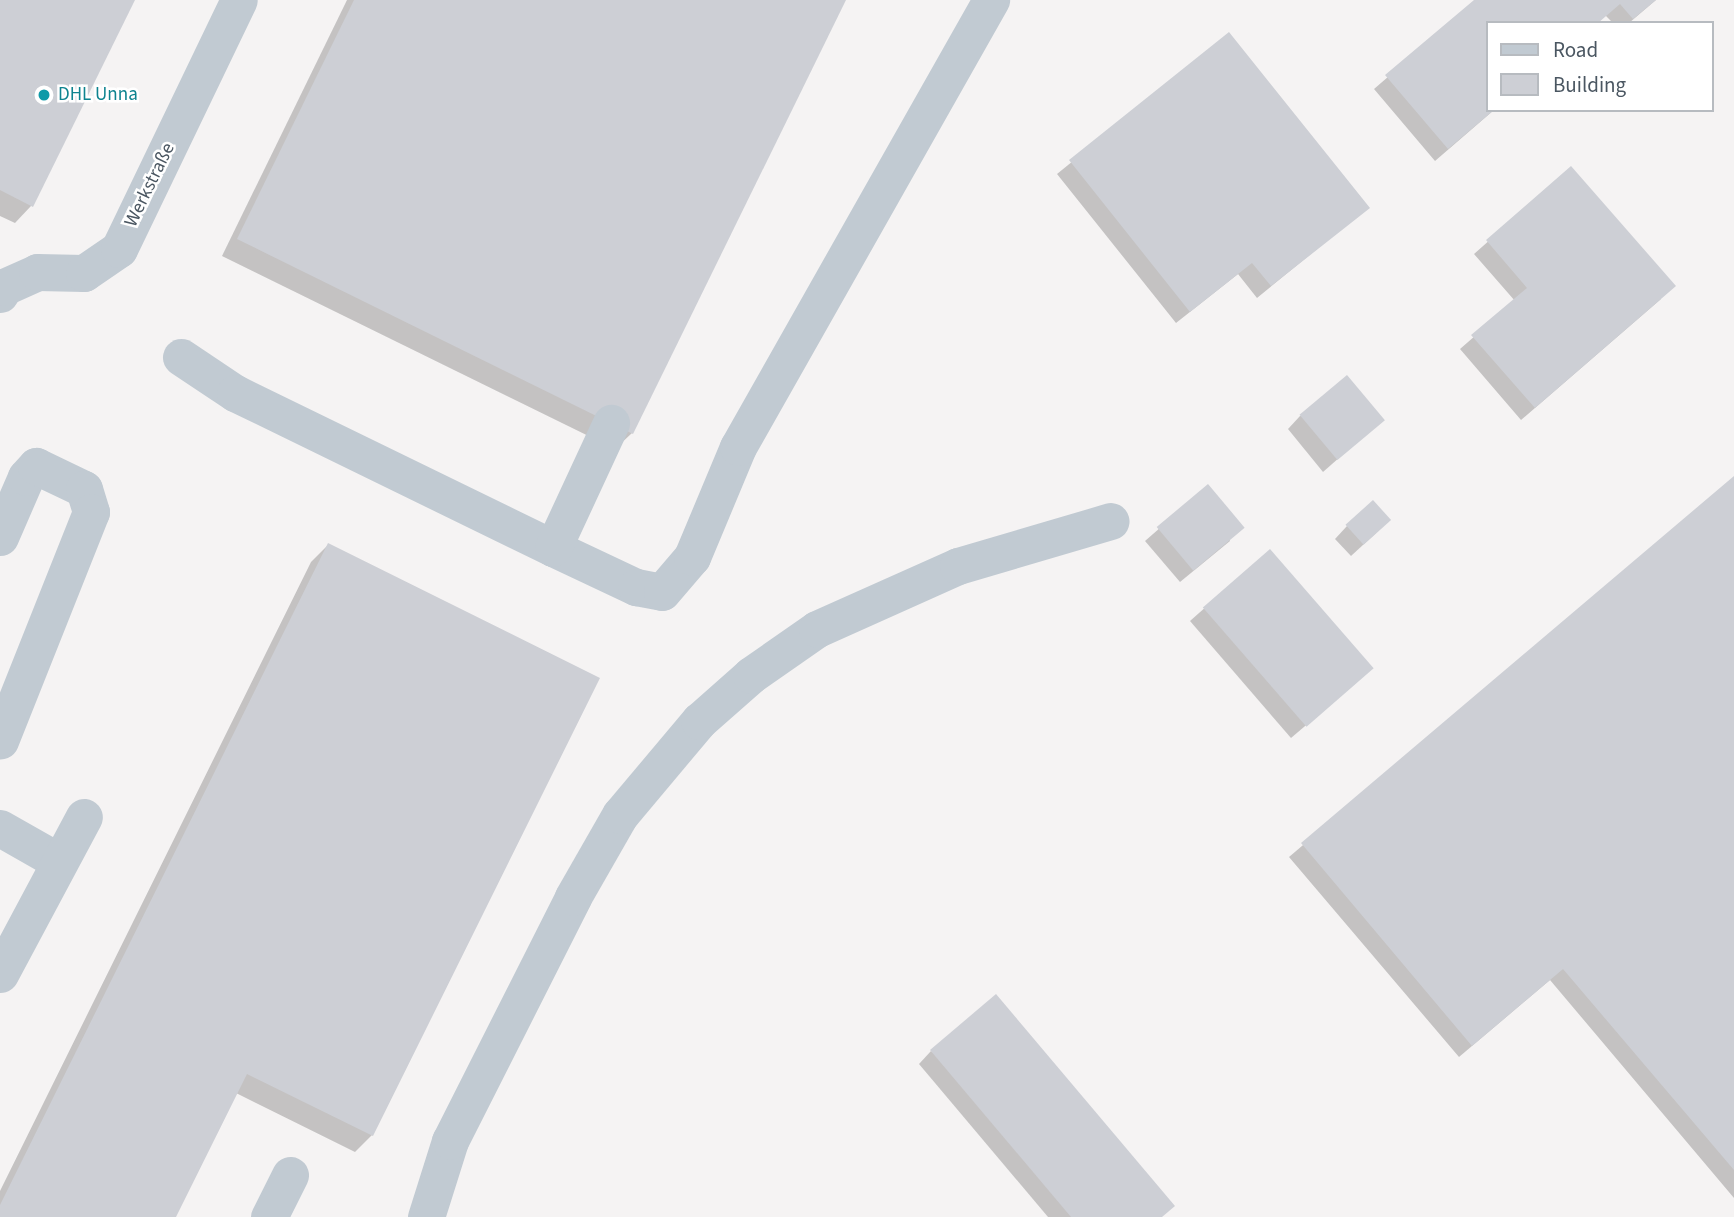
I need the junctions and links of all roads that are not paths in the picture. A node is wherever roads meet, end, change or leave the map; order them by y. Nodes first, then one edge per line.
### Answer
1 (239, 0) edge
2 (991, 0) edge
3 (0, 294) edge
4 (181, 357) dead end
5 (611, 423) dead end
6 (1111, 521) dead end
7 (0, 537) edge
8 (553, 548) junction
9 (0, 741) edge
10 (84, 817) dead end
11 (0, 828) edge
12 (58, 861) junction
13 (0, 974) edge
14 (290, 1175) dead end
15 (269, 1217) edge
16 (426, 1217) edge

1 - 3 lane, Werkstraße
2 - 8 lane
4 - 8 lane
5 - 8 lane
6 - 16 lane
7 - 9 lane
10 - 12 lane
11 - 12 lane
12 - 13 lane
14 - 15 lane

